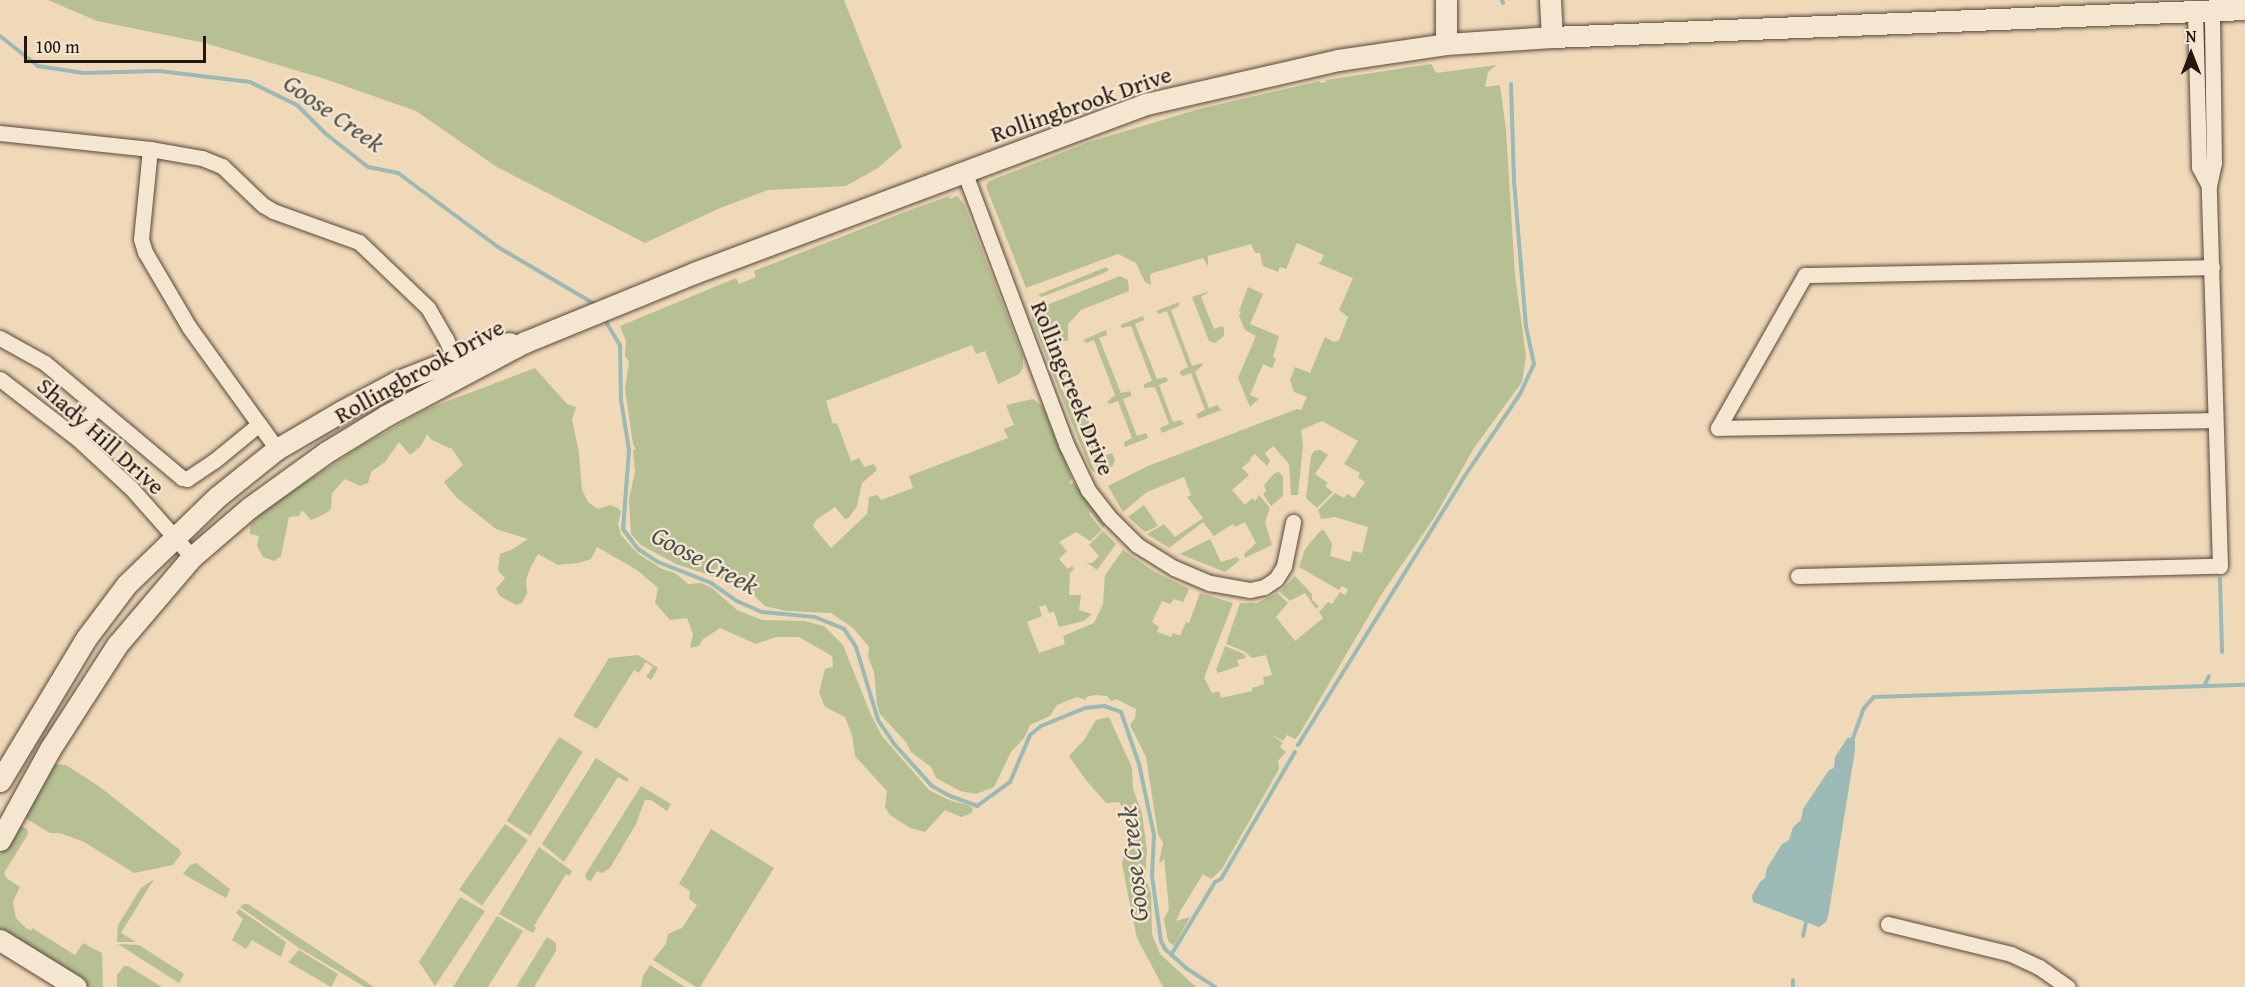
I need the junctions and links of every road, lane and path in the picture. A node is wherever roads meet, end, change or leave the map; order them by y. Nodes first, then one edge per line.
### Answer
1 (1446, 0) edge
2 (1550, 0) edge
3 (2221, 8) edge
4 (1552, 37) junction
5 (1446, 44) junction
6 (0, 133) edge
7 (150, 149) junction
8 (964, 171) junction
9 (2212, 267) junction
10 (0, 338) edge
11 (458, 368) junction
12 (0, 379) edge
13 (97, 407) junction
14 (2214, 420) junction
15 (259, 424) junction
16 (72, 434) junction
17 (277, 449) junction
18 (249, 508) junction
19 (1293, 522) dead end
20 (173, 536) junction
21 (192, 557) junction
22 (1798, 576) dead end
23 (0, 781) edge
24 (0, 840) edge
25 (1888, 924) dead end
26 (0, 940) edge
27 (76, 987) edge
28 (2068, 987) edge

1 - 5 main road
2 - 4 main road
3 - 4 main road, Rollingbrook Drive
3 - 9 street
4 - 5 main road, Rollingbrook Drive
5 - 8 main road, Rollingbrook Drive
6 - 7 street
7 - 11 street
7 - 15 street
8 - 11 main road, Rollingbrook Drive
8 - 19 street, Rollingcreek Drive
9 - 14 street
9 - 14 street
10 - 13 street
11 - 17 main road, Rollingbrook Drive
11 - 18 main road, Rollingbrook Drive
12 - 16 street, Shady Hill Drive
13 - 15 street
13 - 16 street
14 - 22 street
15 - 17 street
16 - 20 street, Shady Hill Drive
17 - 18 main road
17 - 20 main road, Rollingbrook Drive
18 - 21 main road, Rollingbrook Drive
20 - 21 street, Shady Hill Drive
20 - 23 main road, Rollingbrook Drive
21 - 24 main road, Rollingbrook Drive
25 - 28 street
26 - 27 main road

